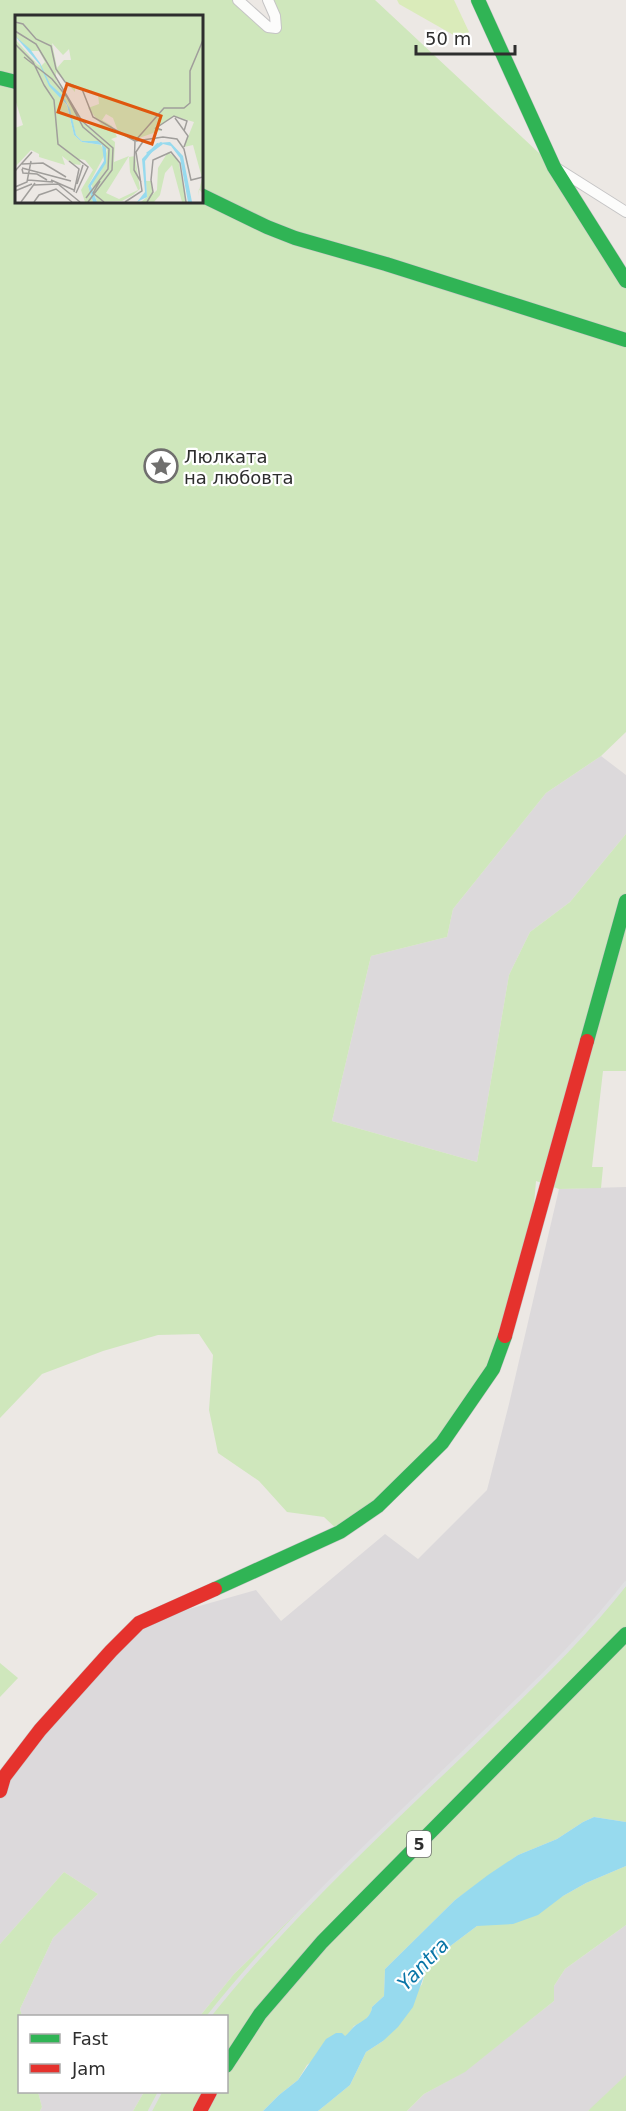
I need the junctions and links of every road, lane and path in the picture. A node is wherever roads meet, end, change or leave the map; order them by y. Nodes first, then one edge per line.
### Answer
1 (238, 0) edge
2 (268, 0) edge
3 (478, 0) edge
4 (0, 78) edge
5 (15, 82) edge
6 (554, 167) junction
7 (202, 195) edge
8 (626, 212) edge
9 (626, 281) edge
10 (626, 340) edge
11 (626, 901) edge
12 (626, 1634) edge
13 (0, 1791) edge
14 (228, 2063) edge
15 (209, 2093) edge
16 (200, 2111) edge

1 - 2 street
3 - 6 street
4 - 5 street
6 - 8 street
6 - 9 street
7 - 10 street
11 - 13 street
12 - 14 street, 5
15 - 16 street

